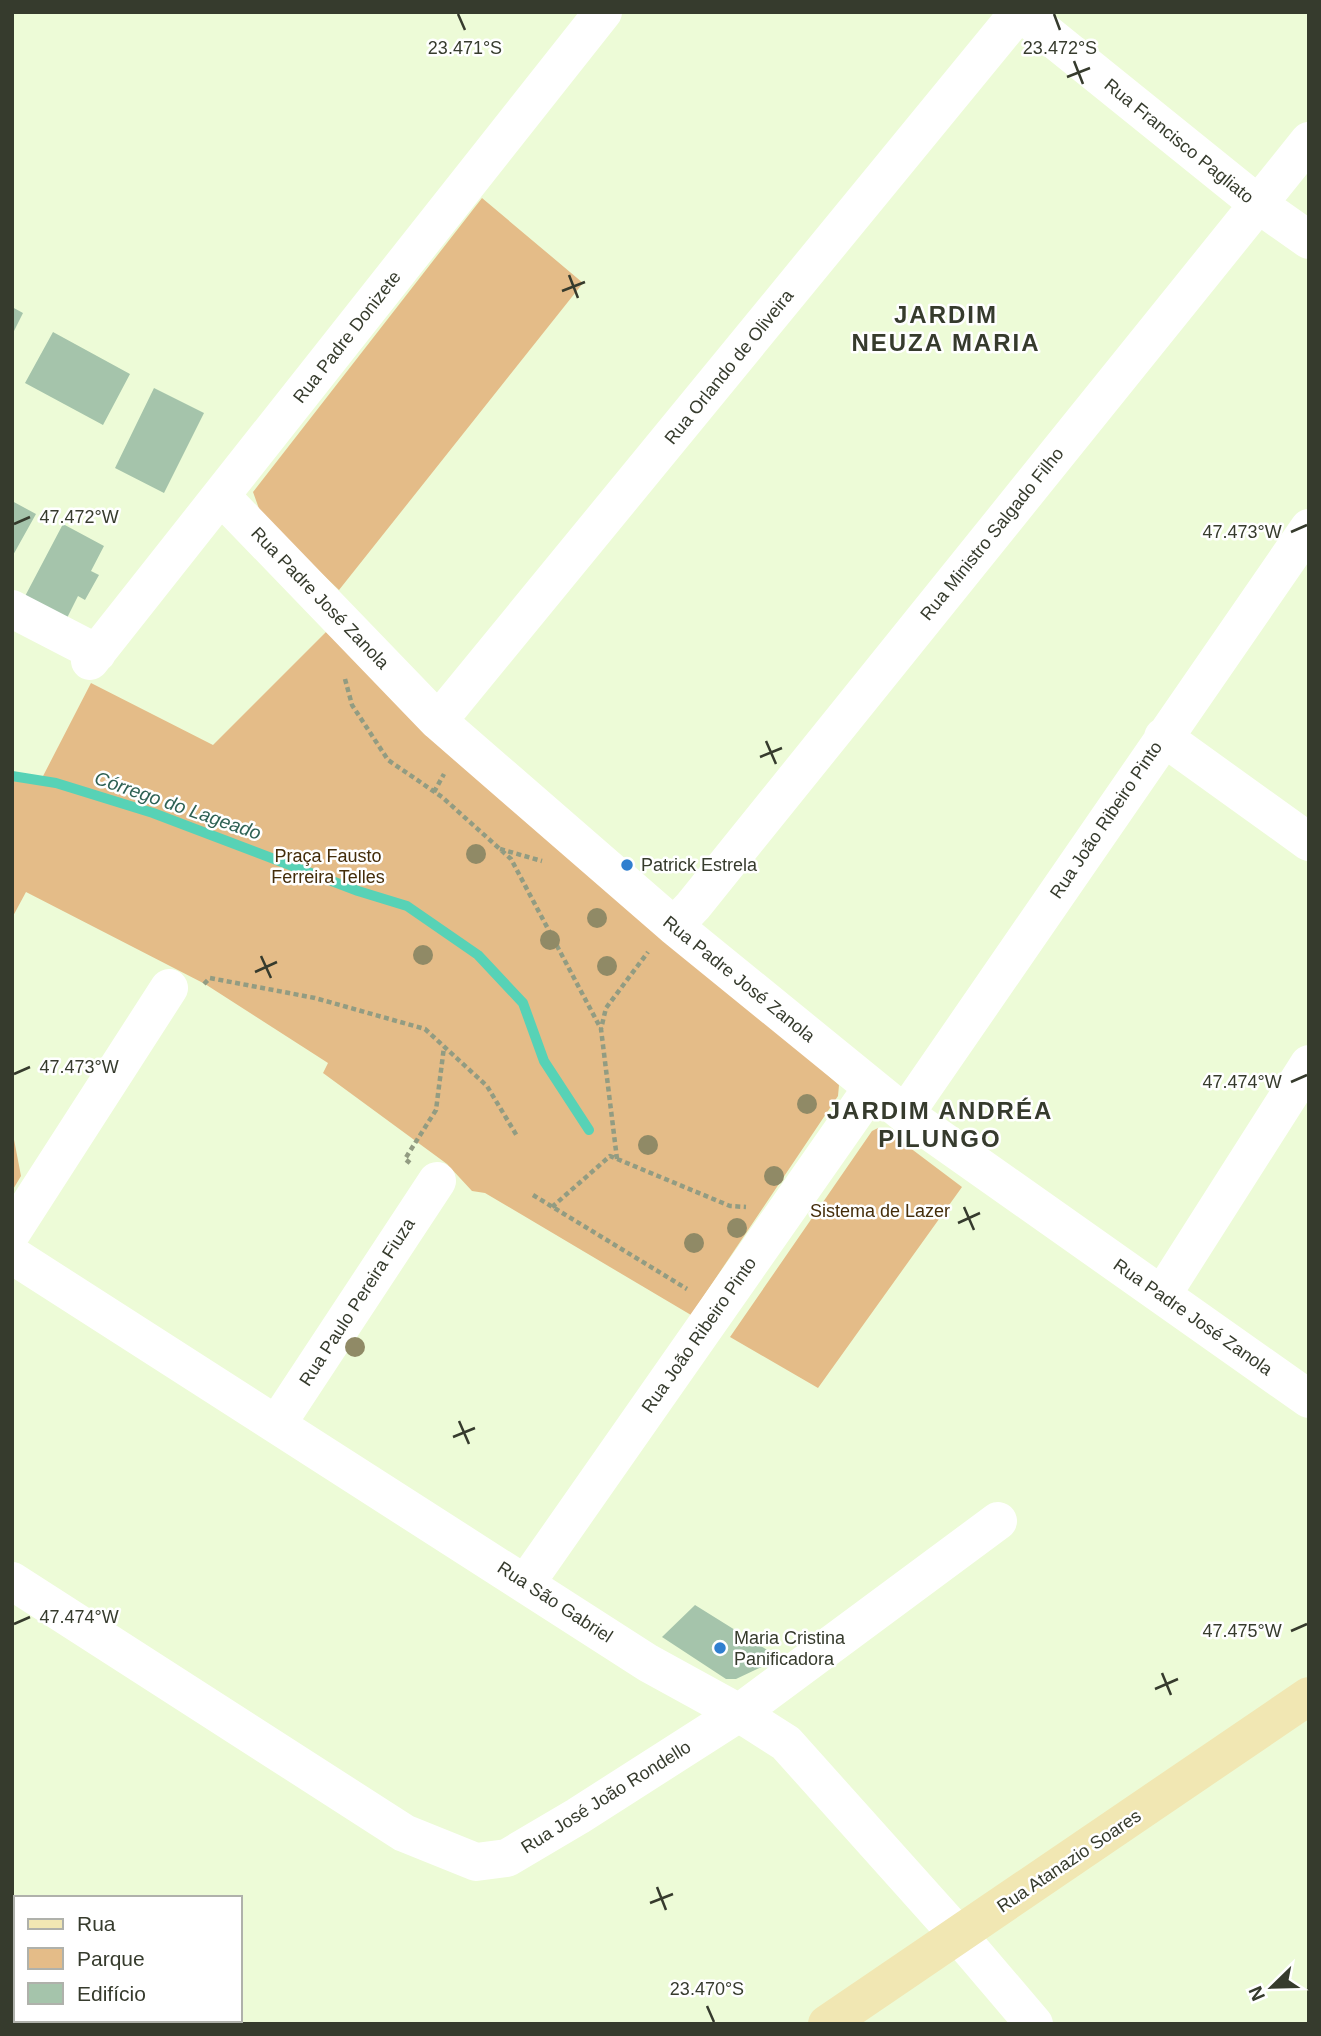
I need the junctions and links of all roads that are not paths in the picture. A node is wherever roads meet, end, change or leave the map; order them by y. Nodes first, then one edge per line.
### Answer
1 (603, 12) edge
2 (1019, 12) edge
3 (1309, 141) edge
4 (1258, 204) junction
5 (1309, 240) edge
6 (221, 496) junction
7 (1309, 528) edge
8 (12, 610) edge
9 (438, 721) junction
10 (1163, 737) junction
11 (1309, 842) edge
12 (662, 938) junction
13 (169, 988) road end
14 (1309, 1064) edge
15 (872, 1088) junction
16 (905, 1114) junction
17 (437, 1181) dead end
18 (12, 1232) edge
19 (12, 1255) edge
20 (1162, 1294) junction
21 (1309, 1399) edge
22 (277, 1424) junction
23 (998, 1521) dead end
24 (12, 1581) edge
25 (526, 1583) junction
26 (1309, 1696) edge
27 (739, 1713) junction
28 (959, 1936) junction
29 (827, 2024) edge
30 (1034, 2024) edge

1 - 6 street, Rua Padre Donizete
2 - 4 street, Rua Francisco Pagliato
2 - 9 street, Rua Orlando de Oliveira
3 - 4 street, Rua Ministro Salgado Filho
4 - 5 street, Rua Francisco Pagliato
4 - 12 street, Rua Ministro Salgado Filho
6 - 8 street, Rua Padre Donizete
6 - 9 street, Rua Padre José Zanola
7 - 10 street, Rua João Ribeiro Pinto
9 - 12 street, Rua Padre José Zanola
10 - 11 street
10 - 16 street, Rua João Ribeiro Pinto
12 - 15 street, Rua Padre José Zanola
13 - 18 street
14 - 20 street
15 - 16 street, Rua Padre José Zanola
15 - 25 street, Rua João Ribeiro Pinto
16 - 20 street, Rua Padre José Zanola
17 - 22 street, Rua Paulo Pereira Fiuza
19 - 22 street, Rua São Gabriel
20 - 21 street, Rua Padre José Zanola
22 - 25 street, Rua São Gabriel
23 - 27 street, Rua José João Rondello
24 - 27 street, Rua José João Rondello
25 - 27 street, Rua São Gabriel
26 - 28 main road, Rua Atanazio Soares
27 - 28 street, Rua São Gabriel
28 - 29 main road, Rua Atanazio Soares
28 - 30 street, Rua São Gabriel

